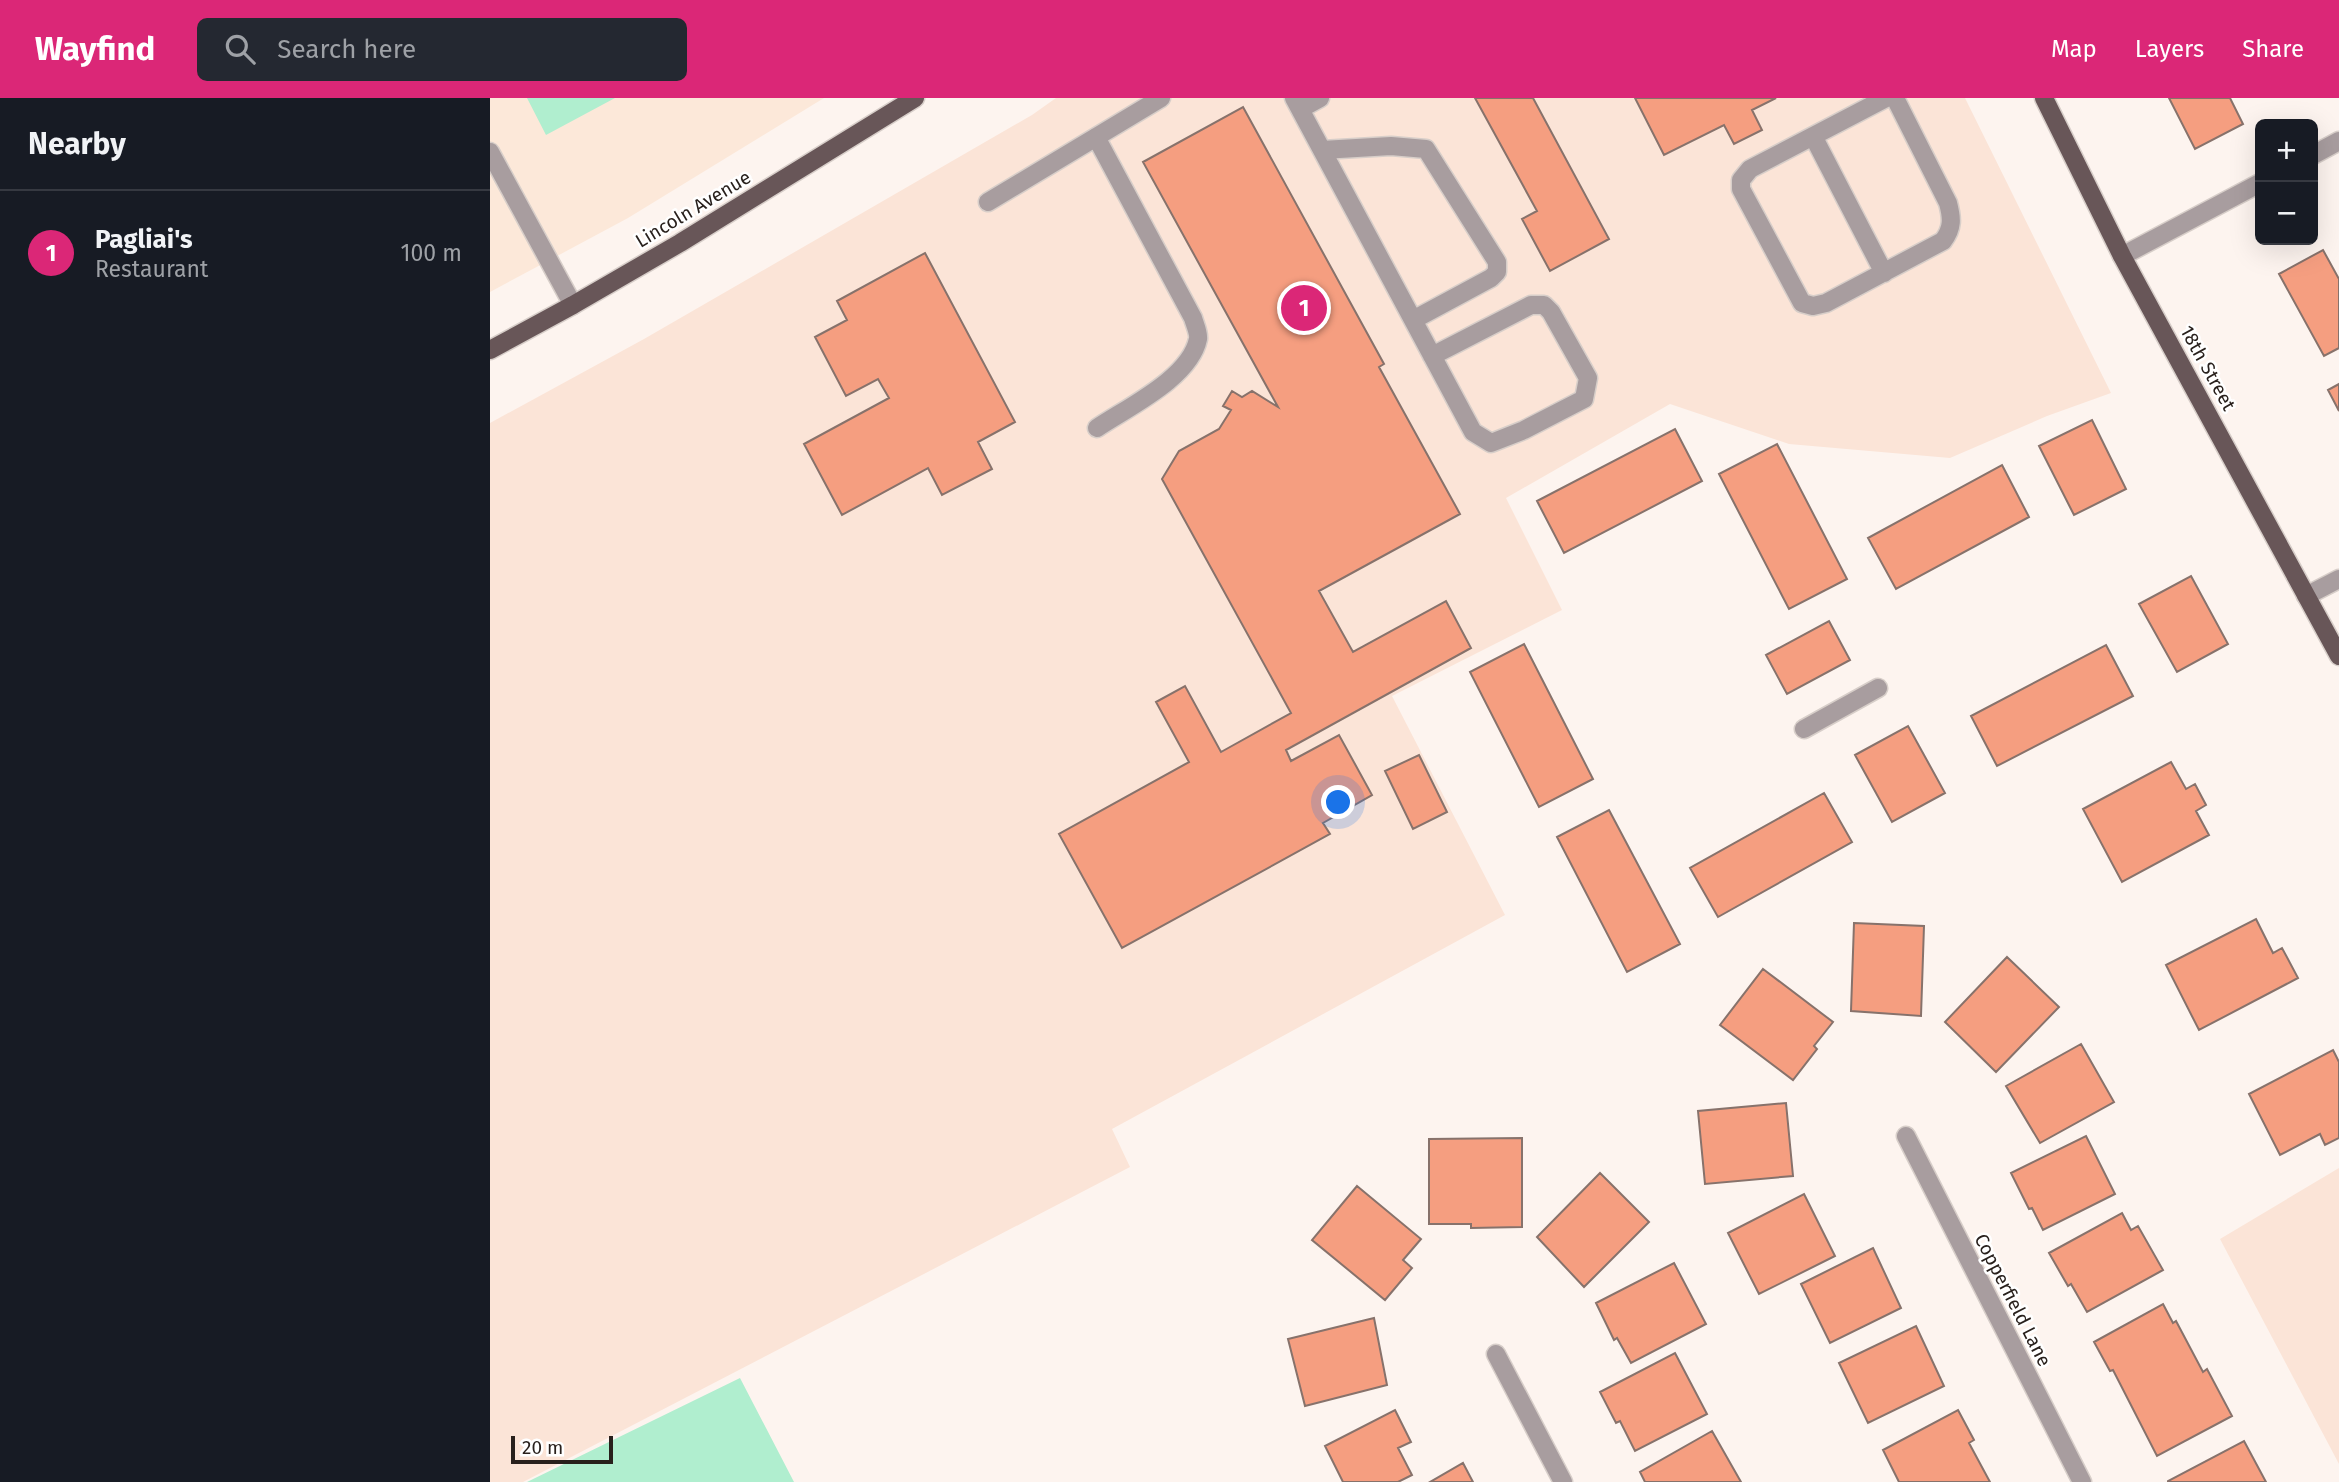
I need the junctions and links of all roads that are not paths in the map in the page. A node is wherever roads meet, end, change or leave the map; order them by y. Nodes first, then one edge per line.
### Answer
1 (915, 98) edge
2 (1161, 98) edge
3 (1320, 98) edge
4 (1886, 98) edge
5 (1895, 98) edge
6 (2044, 98) edge
7 (1297, 103) edge
8 (1812, 136) junction
9 (1097, 137) junction
10 (2339, 141) edge
11 (1322, 150) junction
12 (490, 152) edge
13 (2318, 152) edge
14 (2255, 186) edge
15 (988, 202) dead end
16 (2122, 256) junction
17 (1884, 273) junction
18 (573, 305) junction
19 (1413, 320) junction
20 (490, 350) edge
21 (1432, 356) junction
22 (1097, 428) dead end
23 (2339, 579) edge
24 (2306, 596) junction
25 (2339, 656) edge
26 (1878, 688) dead end
27 (1804, 729) dead end
28 (1906, 1136) dead end
29 (1496, 1354) dead end
30 (1563, 1482) edge
31 (2082, 1482) edge

1 - 18 main road, Lincoln Avenue
2 - 9 street
3 - 7 street
4 - 8 street
5 - 17 street
6 - 16 main road, 18th Street
7 - 11 street
8 - 17 street
8 - 17 street
9 - 15 street
9 - 22 street
10 - 13 street
11 - 19 street
11 - 19 street
12 - 18 street
14 - 16 street
16 - 24 main road, 18th Street
18 - 20 main road, Lincoln Avenue
19 - 21 street
21 - 21 street
23 - 24 street
24 - 25 main road, 18th Street
26 - 27 street
28 - 31 street, Copperfield Lane
29 - 30 street

